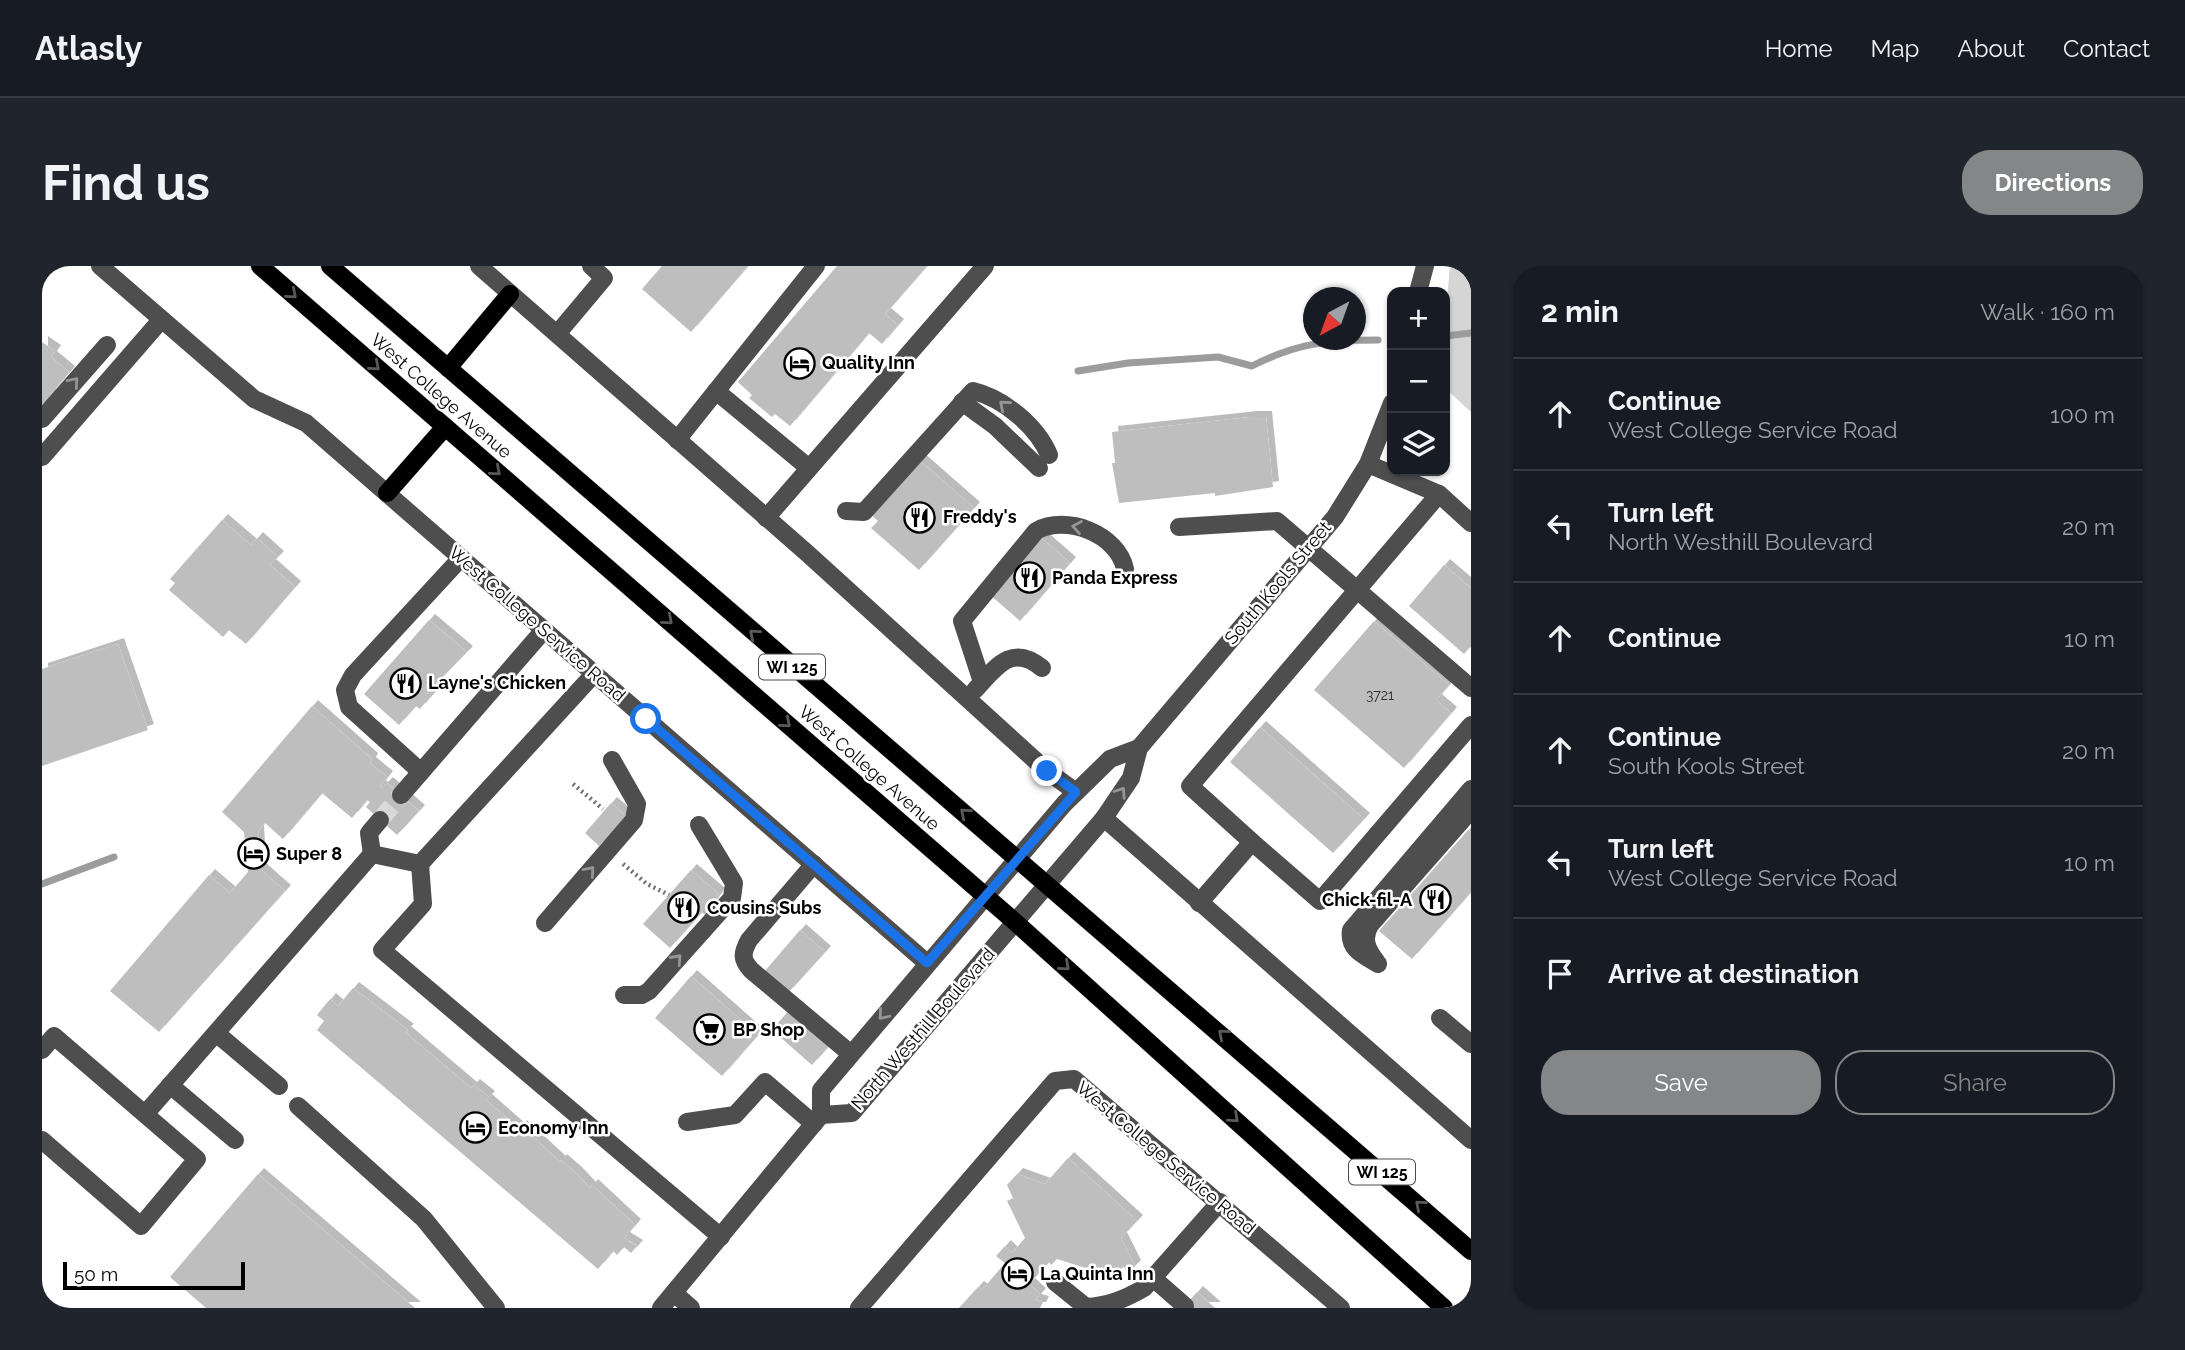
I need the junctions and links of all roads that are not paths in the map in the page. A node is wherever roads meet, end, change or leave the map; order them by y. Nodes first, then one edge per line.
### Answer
1 (100, 266) edge
2 (260, 266) edge
3 (330, 266) edge
4 (478, 266) edge
5 (591, 266) edge
6 (816, 266) edge
7 (985, 266) edge
8 (1425, 266) edge
9 (1419, 287) edge
10 (510, 294) junction
11 (162, 320) junction
12 (557, 334) junction
13 (107, 345) dead end
14 (448, 368) junction
15 (716, 391) junction
16 (1388, 413) edge
17 (42, 419) edge
18 (445, 427) junction
19 (677, 440) junction
20 (42, 457) edge
21 (1044, 461) dead end
22 (1368, 464) junction
23 (809, 468) junction
24 (387, 493) junction
25 (1439, 494) junction
26 (845, 511) dead end
27 (766, 518) junction
28 (1471, 523) edge
29 (1179, 527) dead end
30 (1310, 547) junction
31 (461, 558) junction
32 (1125, 569) dead end
33 (1357, 589) junction
34 (544, 630) junction
35 (1042, 668) dead end
36 (594, 674) junction
37 (982, 682) junction
38 (1471, 688) edge
39 (968, 698) junction
40 (1471, 725) edge
41 (1139, 748) junction
42 (612, 760) dead end
43 (421, 772) junction
44 (1471, 789) edge
45 (1076, 792) junction
46 (401, 795) tunnel mouth
47 (1471, 810) edge
48 (1104, 818) junction
49 (380, 820) tunnel mouth
50 (699, 825) dead end
51 (1252, 842) junction
52 (372, 854) junction
53 (1017, 857) junction
54 (420, 864) junction
55 (814, 864) junction
56 (1047, 883) junction
57 (984, 896) junction
58 (1199, 903) junction
59 (1014, 921) junction
60 (545, 923) dead end
61 (927, 963) junction
62 (624, 995) dead end
63 (1440, 1018) dead end
64 (216, 1033) junction
65 (1471, 1044) edge
66 (42, 1050) edge
67 (851, 1054) junction
68 (170, 1085) junction
69 (279, 1086) dead end
70 (298, 1106) dead end
71 (146, 1113) junction
72 (817, 1120) junction
73 (687, 1122) dead end
74 (42, 1140) edge
75 (235, 1140) dead end
76 (1471, 1140) edge
77 (1220, 1202) junction
78 (721, 1237) junction
79 (1471, 1251) edge
80 (1153, 1278) junction
81 (1055, 1282) dead end
82 (674, 1293) junction
83 (1185, 1306) dead end
84 (496, 1308) edge
85 (661, 1308) edge
86 (691, 1308) edge
87 (859, 1308) edge
88 (1341, 1308) edge
89 (1444, 1308) edge

1 - 11 street, West College Service Road
2 -> 18 main road, West College Avenue / WI 125
3 - 14 main road, West College Avenue / WI 125
4 - 10 street
5 - 12 street
6 - 15 street
7 - 23 street
8 - 9 street
10 - 12 street
10 - 14 main road
11 - 20 street
11 - 24 street, West College Service Road
12 - 19 street
17 -> 13 street
53 -> 14 main road, West College Avenue / WI 125
15 - 19 street
15 - 23 street
16 - 22 street, South Kools Street
18 - 24 main road
18 -> 57 main road, West College Avenue / WI 125
19 - 27 street
21 -> 26 street
22 - 25 street
22 - 30 street, South Kools Street
23 - 27 street
24 - 31 street, West College Service Road
25 - 28 street
25 - 33 street
27 - 39 street
29 - 30 street
30 - 33 street
30 - 41 street, South Kools Street
31 - 34 street, West College Service Road
31 - 43 street
32 -> 37 street
33 - 38 street
33 - 51 street
34 - 36 street, West College Service Road
34 - 43 street
35 - 37 street
36 - 54 street
36 - 55 street, West College Service Road
37 - 39 street
39 - 45 street
40 - 51 street
41 - 45 street, South Kools Street
48 -> 41 street, South Kools Street
60 -> 42 street
43 - 46 street
44 - 47 street
45 - 53 street, South Kools Street
48 - 56 street, South Kools Street
48 - 58 street
49 - 52 street
62 -> 50 street
51 - 58 street
52 - 54 street
52 - 64 street
53 - 56 main road, West College Avenue / WI 125
53 - 57 street, South Kools Street
54 - 78 street
55 - 61 street, West College Service Road
55 - 67 street
56 - 59 street, North Westhill Boulevard
79 -> 56 main road, West College Avenue / WI 125
57 - 59 main road, West College Avenue / WI 125
57 - 61 street, North Westhill Boulevard
58 - 76 street
59 - 72 street, North Westhill Boulevard
59 -> 89 main road, West College Avenue / WI 125
61 -> 67 street, North Westhill Boulevard
63 - 65 street
64 - 68 street
64 - 69 street
66 - 71 street
67 - 72 street, North Westhill Boulevard
68 - 71 street
68 - 75 street
70 - 84 street
71 - 74 street
72 - 73 street
72 - 78 street, North Westhill Boulevard
77 - 80 street
77 - 87 street, West College Service Road
77 - 88 street, West College Service Road
78 - 82 street, North Westhill Boulevard
80 - 81 street
80 - 83 street
82 - 85 street, North Westhill Boulevard
82 - 86 street

